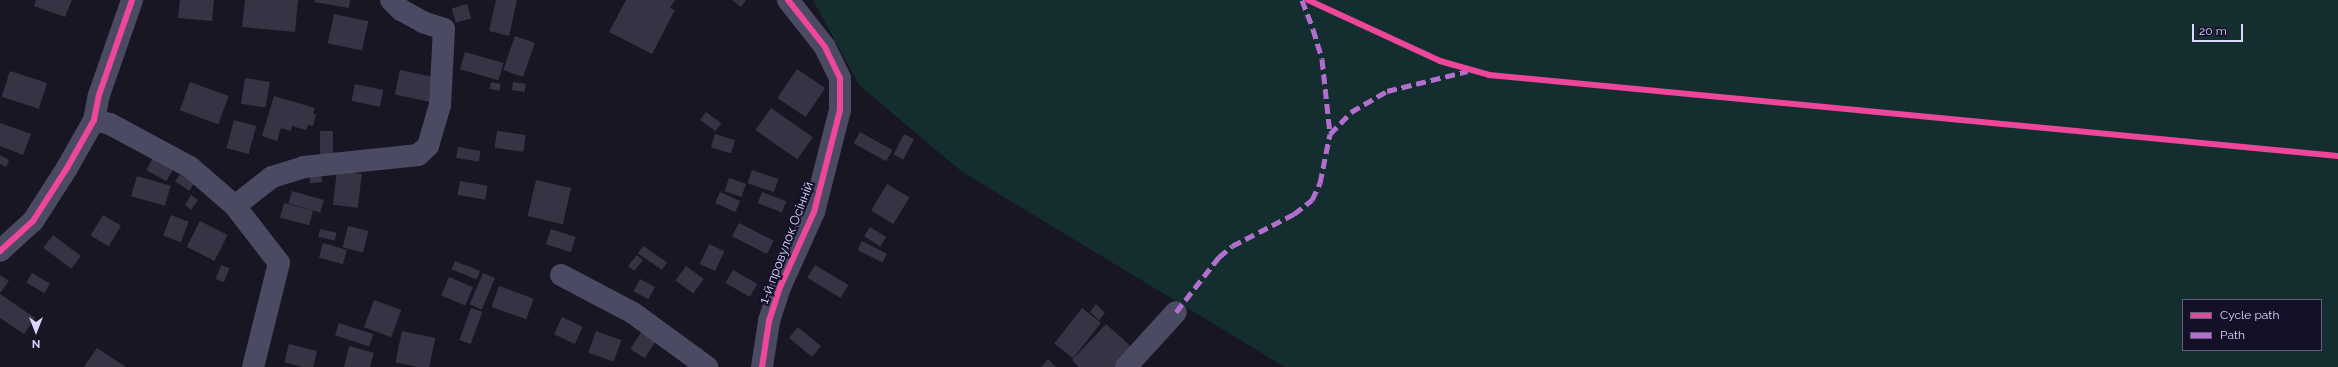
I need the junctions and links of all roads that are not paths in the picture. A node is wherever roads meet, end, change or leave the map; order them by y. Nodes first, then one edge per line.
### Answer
1 (132, 0) edge
2 (391, 0) edge
3 (788, 0) edge
4 (94, 120) junction
5 (235, 206) junction
6 (0, 252) edge
7 (561, 275) dead end
8 (1176, 312) dead end
9 (253, 367) edge
10 (707, 367) edge
11 (762, 367) edge
12 (1126, 367) edge

1 - 4 street
2 - 5 street
3 - 11 street, 1-й провулок Осінній
4 - 5 street
4 - 6 street
5 - 9 street
7 - 10 street
8 - 12 street

